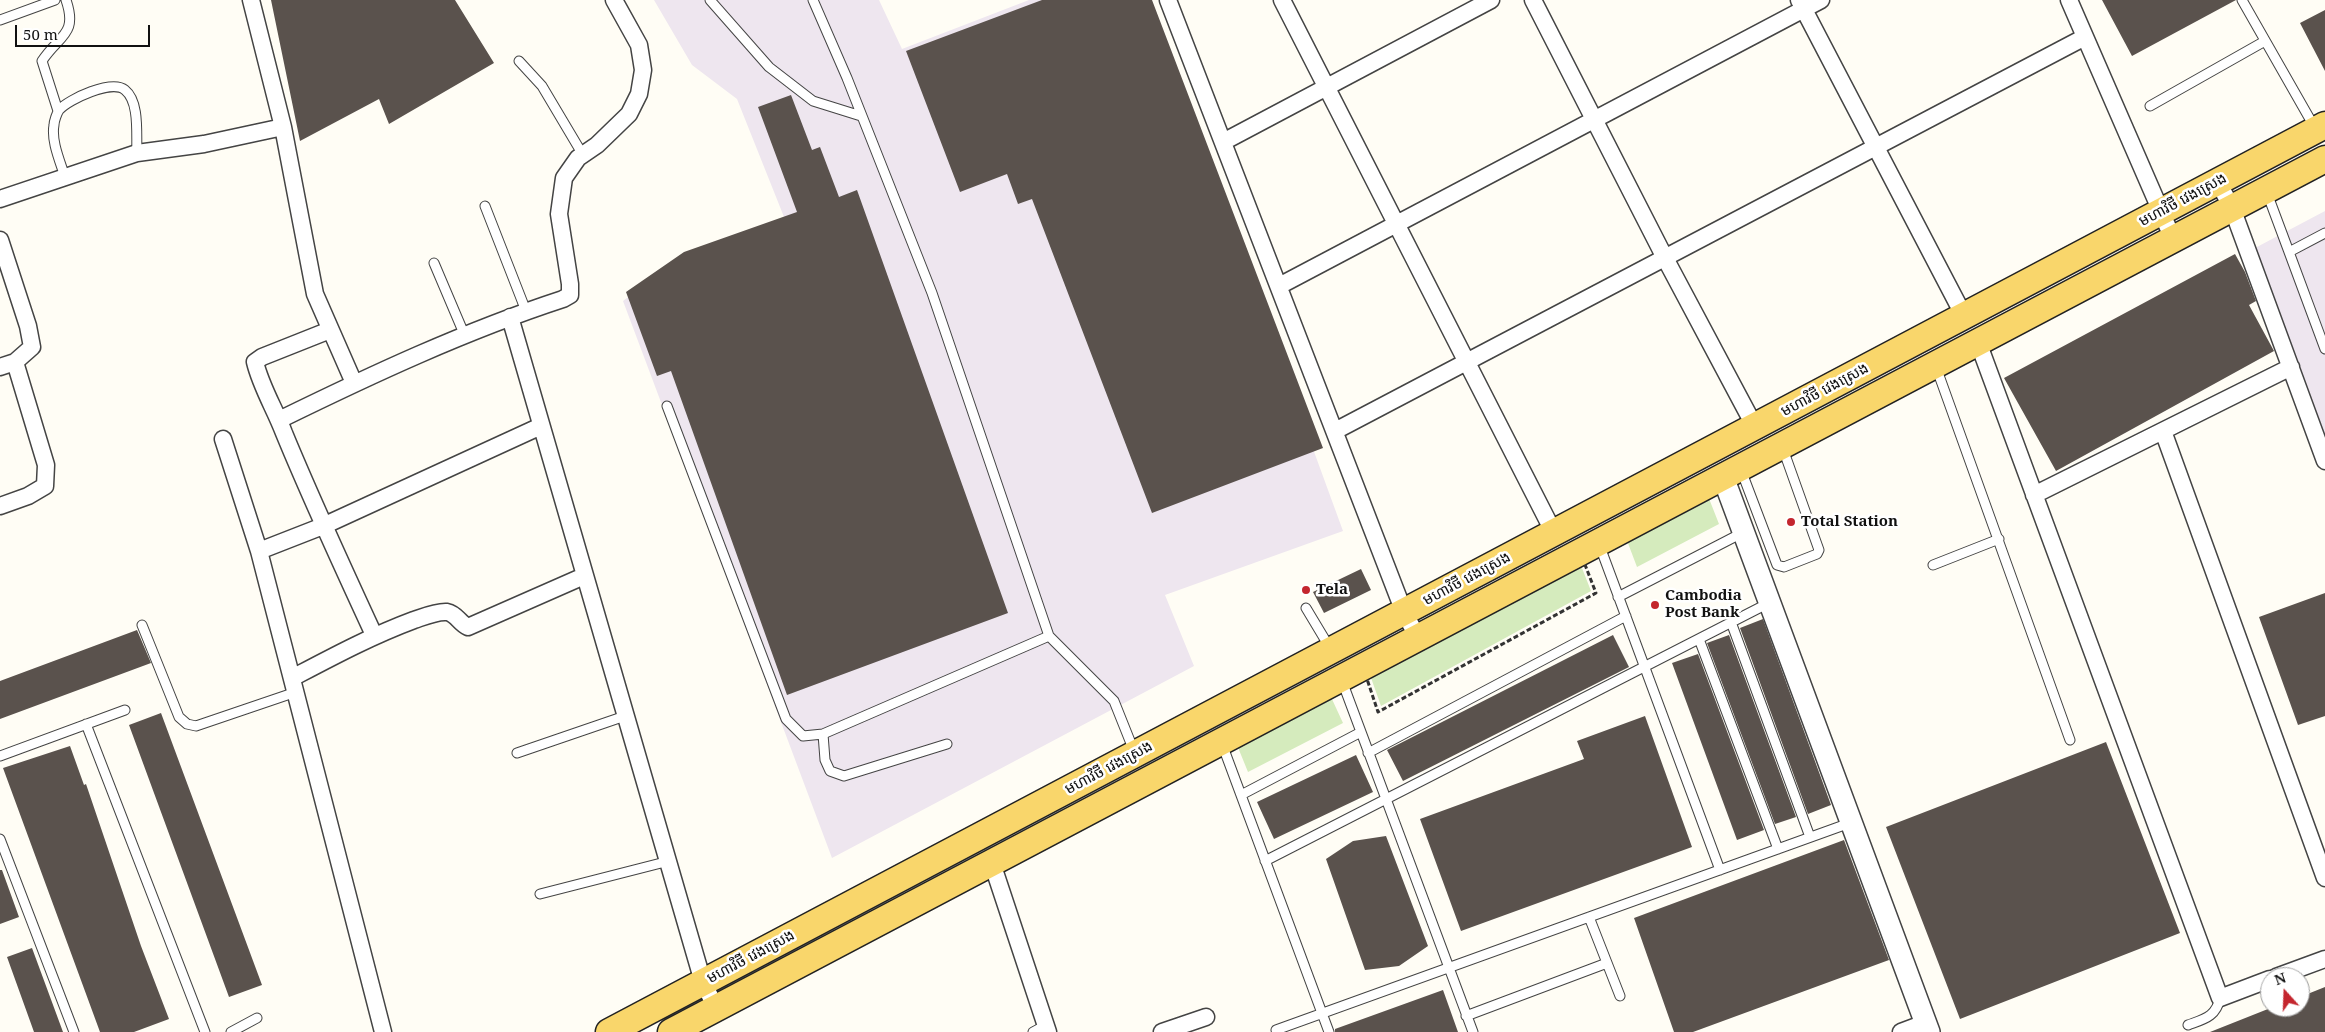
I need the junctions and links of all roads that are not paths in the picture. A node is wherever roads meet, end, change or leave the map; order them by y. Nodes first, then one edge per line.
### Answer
1 (55, 0) edge
2 (66, 0) edge
3 (251, 0) edge
4 (614, 0) edge
5 (710, 0) edge
6 (813, 0) edge
7 (1168, 0) edge
8 (1282, 0) edge
9 (1491, 0) edge
10 (1533, 0) edge
11 (1822, 0) edge
12 (2069, 0) edge
13 (2242, 0) edge
14 (1801, 5) edge
15 (0, 20) edge
16 (2085, 37) junction
17 (2265, 41) junction
18 (519, 60) dead end
19 (1326, 87) junction
20 (2150, 106) dead end
21 (58, 111) junction
22 (861, 116) junction
23 (1594, 120) junction
24 (283, 127) junction
25 (2320, 128) edge
26 (1223, 142) junction
27 (1876, 147) junction
28 (137, 153) junction
29 (583, 155) junction
30 (2325, 159) edge
31 (65, 177) junction
32 (2218, 182) junction
33 (2266, 190) junction
34 (0, 199) edge
35 (485, 206) dead end
36 (2232, 208) junction
37 (2161, 212) junction
38 (1396, 224) junction
39 (2325, 233) edge
40 (2173, 239) junction
41 (0, 240) edge
42 (2289, 252) junction
43 (1665, 258) junction
44 (434, 263) dead end
45 (1279, 286) junction
46 (518, 314) junction
47 (1964, 316) junction
48 (330, 330) junction
49 (466, 336) junction
50 (1978, 342) junction
51 (2325, 349) edge
52 (1466, 362) junction
53 (8, 364) edge
54 (1935, 365) junction
55 (2291, 367) junction
56 (354, 384) junction
57 (666, 406) dead end
58 (279, 420) junction
59 (540, 426) junction
60 (1755, 427) junction
61 (1335, 431) junction
62 (2163, 432) junction
63 (223, 440) dead end
64 (1782, 446) junction
65 (2325, 461) edge
66 (1732, 472) junction
67 (2034, 495) junction
68 (0, 506) edge
69 (323, 526) junction
70 (1744, 532) junction
71 (1554, 533) junction
72 (1999, 539) junction
73 (1598, 543) junction
74 (259, 551) junction
75 (1933, 565) dead end
76 (584, 576) junction
77 (1618, 597) junction
78 (1763, 606) dead end
79 (1306, 608) dead end
80 (1404, 612) junction
81 (1626, 616) junction
82 (1731, 622) junction
83 (142, 625) dead end
84 (374, 635) junction
85 (1048, 636) junction
86 (1418, 638) junction
87 (1698, 639) junction
88 (1331, 650) junction
89 (1644, 666) junction
90 (1353, 676) junction
91 (294, 685) junction
92 (125, 710) dead end
93 (625, 716) junction
94 (86, 724) junction
95 (1361, 732) junction
96 (823, 734) junction
97 (2070, 740) dead end
98 (1221, 742) junction
99 (947, 744) dead end
100 (517, 753) dead end
101 (1368, 753) junction
102 (1135, 754) junction
103 (0, 756) edge
104 (1150, 780) junction
105 (1241, 795) junction
106 (1386, 799) junction
107 (1847, 824) dead end
108 (1810, 837) junction
109 (0, 839) edge
110 (1778, 849) junction
111 (669, 861) junction
112 (992, 862) junction
113 (1265, 862) junction
114 (1720, 870) junction
115 (2325, 878) edge
116 (540, 894) dead end
117 (1589, 917) junction
118 (2325, 959) edge
119 (1607, 963) junction
120 (2303, 967) edge
121 (1448, 968) junction
122 (703, 982) junction
123 (2260, 983) edge
124 (1620, 996) dead end
125 (2220, 998) junction
126 (716, 1008) junction
127 (1322, 1013) junction
128 (1466, 1016) junction
129 (257, 1018) dead end
130 (1206, 1018) dead end
131 (2188, 1025) dead end
132 (1927, 1028) edge
133 (1042, 1030) edge
134 (1276, 1030) dead end
135 (74, 1032) edge
136 (205, 1032) edge
137 (231, 1032) edge
138 (383, 1032) edge
139 (609, 1032) edge
140 (671, 1032) edge
141 (1162, 1032) edge
142 (1329, 1032) edge
143 (1473, 1032) edge
144 (1901, 1032) edge

1 - 15 lane
2 - 21 lane
3 - 24 street
4 - 29 street
5 - 22 lane
6 - 22 lane
7 - 26 street
8 - 19 street
9 - 19 street
10 - 23 street
11 - 14 street
12 - 16 street
13 - 17 lane
14 - 23 street
14 - 27 street
16 - 27 street
16 - 37 street
17 - 20 lane
17 - 25 lane
18 - 29 lane
19 - 26 street
19 - 38 street
21 - 28 lane
21 - 31 lane
22 - 85 lane
23 - 38 street
23 - 43 street
24 - 28 street
24 - 48 street
25 - 32 main road, មហាវិថី វេងស្រេង
26 - 45 street
27 - 43 street
27 - 47 street
28 - 31 street
29 - 46 street
30 - 33 main road, មហាវិថី វេងស្រេង
31 - 34 street
32 - 36 street
32 - 37 main road, មហាវិថី វេងស្រេង
33 - 36 main road, មហាវិថី វេងស្រេង
33 - 42 lane
35 - 46 lane
36 - 40 main road, មហាវិថី វេងស្រេង
36 - 55 street
37 - 40 street
37 - 47 main road, មហាវិថី វេងស្រេង
38 - 45 street
38 - 52 street
39 - 42 lane
40 - 50 main road, មហាវិថី វេងស្រេង
41 - 53 street
42 - 51 lane
43 - 52 street
43 - 60 street
44 - 49 lane
45 - 61 street
46 - 49 street
46 - 59 street
47 - 60 main road, មហាវិថី វេងស្រេង
48 - 56 street
48 - 58 street
49 - 56 street
50 - 54 main road, មហាវិថី វេងស្រេង
50 - 67 street
52 - 61 street
52 - 71 street
53 - 68 street
54 - 64 main road, មហាវិថី វេងស្រេង
54 - 72 lane
55 - 62 street
55 - 65 street
56 - 58 street
57 - 96 lane
58 - 69 street
59 - 69 street
59 - 76 street
60 - 71 main road, មហាវិថី វេងស្រេង
61 - 80 street
62 - 67 street
62 - 115 street
63 - 74 street
64 - 66 main road, មហាវិថី វេងស្រេង
64 - 66 lane
66 - 70 street
66 - 73 main road, មហាវិថី វេងស្រេង
67 - 125 street
69 - 74 street
69 - 84 street
70 - 77 lane
70 - 132 street
71 - 80 main road, មហាវិថី វេងស្រេង
72 - 75 lane
72 - 97 lane
73 - 77 lane
73 - 86 main road, មហាវិថី វេងស្រេង
74 - 91 street
76 - 84 street
76 - 93 street
77 - 81 lane
78 - 82 lane
79 - 88 lane
80 - 86 street
80 - 88 main road, មហាវិថី វេងស្រេង
81 - 89 lane
81 - 101 lane
82 - 87 lane
82 - 108 lane
83 - 91 lane
84 - 91 street
85 - 96 lane
85 - 102 lane
86 - 90 main road, មហាវិថី វេងស្រេង
87 - 89 lane
87 - 110 lane
88 - 102 main road, មហាវិថី វេងស្រេង
89 - 106 lane
89 - 114 lane
90 - 95 lane
90 - 98 main road, មហាវិថី វេងស្រេង
91 - 138 street
92 - 94 lane
93 - 100 lane
93 - 111 street
94 - 103 lane
94 - 136 lane
95 - 101 lane
95 - 105 lane
96 - 99 lane
98 - 104 main road, មហាវិថី វេងស្រេង
98 - 105 lane
101 - 106 lane
102 - 104 main road
102 - 122 main road, មហាវិថី វេងស្រេង
104 - 112 main road, មហាវិថី វេងស្រេង
105 - 113 lane
106 - 113 lane
106 - 121 lane
107 - 108 lane
108 - 110 lane
109 - 135 lane
110 - 114 lane
111 - 116 lane
111 - 122 street
112 - 126 main road, មហាវិថី វេងស្រេង
112 - 133 street
113 - 127 lane
114 - 117 lane
117 - 119 lane
117 - 121 lane
118 - 120 street
119 - 124 lane
119 - 128 lane
121 - 127 lane
121 - 128 lane
122 - 126 street
122 - 139 main road, មហាវិថី វេងស្រេង
123 - 125 street
125 - 131 lane
126 - 140 main road, មហាវិថី វេងស្រេង
127 - 134 lane
127 - 142 lane
128 - 143 lane
129 - 137 lane
130 - 141 street
132 - 144 street

